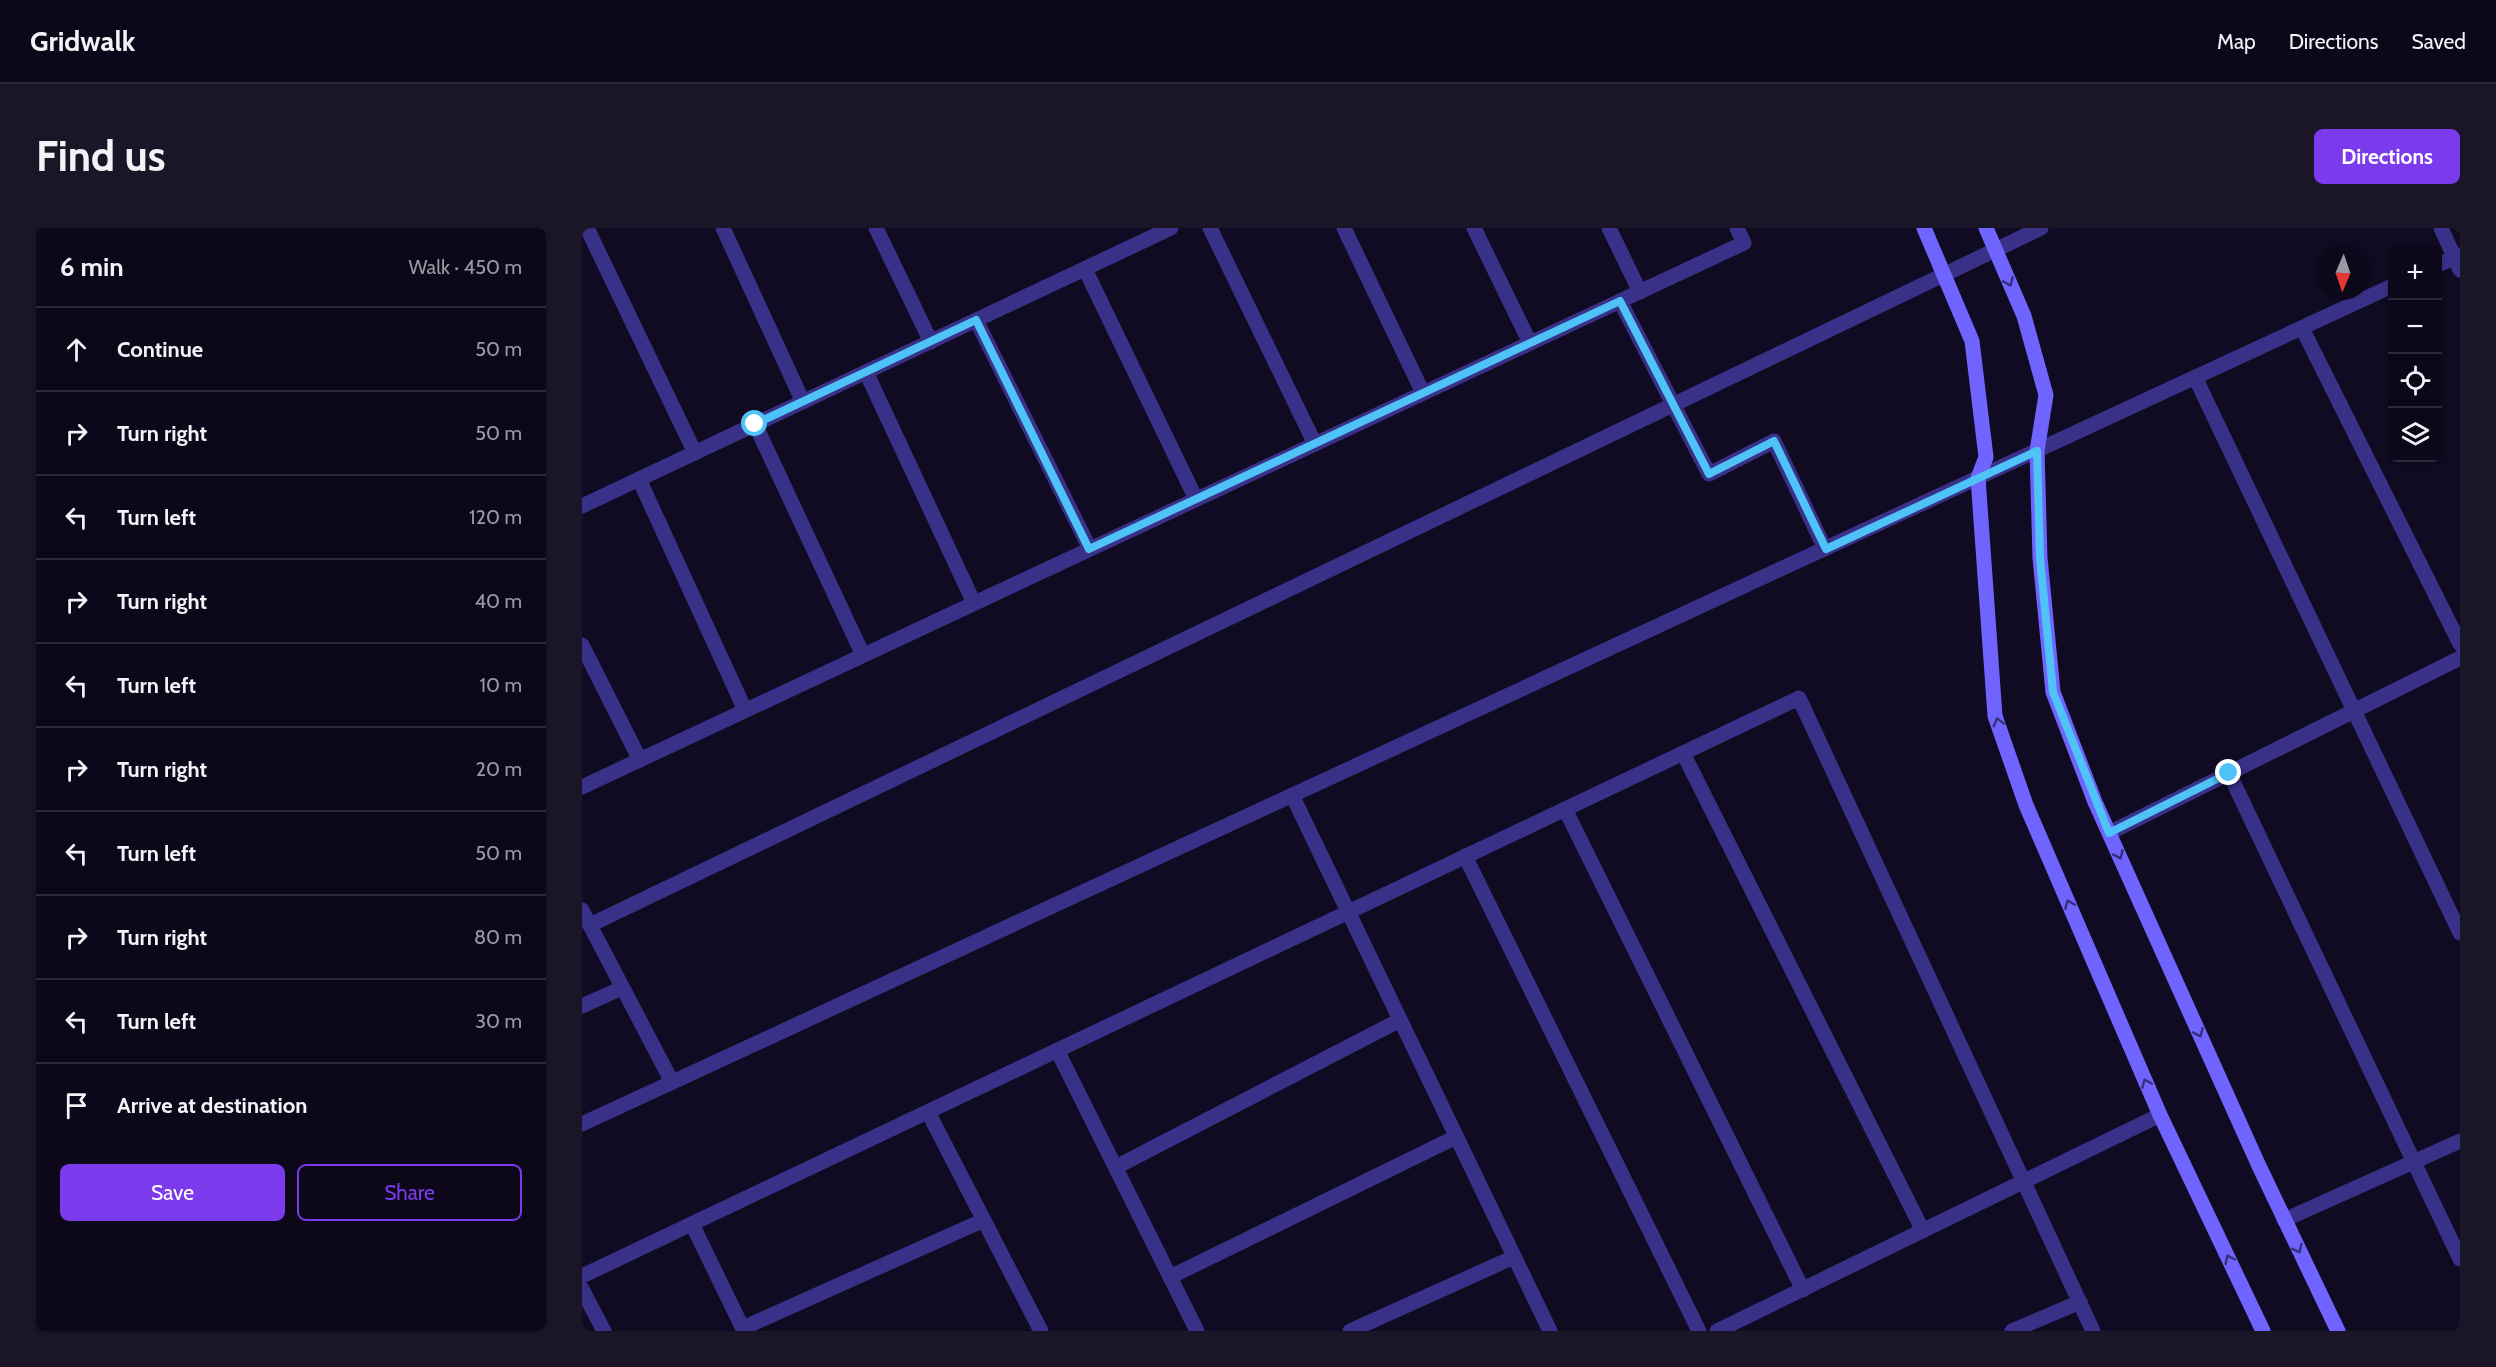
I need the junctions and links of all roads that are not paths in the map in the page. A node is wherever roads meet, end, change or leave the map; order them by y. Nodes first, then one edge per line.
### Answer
1 (587, 228) edge
2 (723, 228) edge
3 (876, 228) edge
4 (1171, 228) edge
5 (1210, 228) edge
6 (1344, 228) edge
7 (1474, 228) edge
8 (1609, 228) edge
9 (1737, 228) edge
10 (1924, 228) edge
11 (1986, 228) edge
12 (2041, 228) edge
13 (2441, 228) edge
14 (1995, 250) junction
15 (2458, 261) edge
16 (2442, 264) edge
17 (1084, 269) junction
18 (1943, 273) junction
19 (2388, 288) edge
20 (1640, 292) junction
21 (1620, 301) junction
22 (976, 320) junction
23 (2302, 328) junction
24 (931, 342) junction
25 (1530, 343) junction
26 (866, 372) junction
27 (2195, 377) junction
28 (1423, 393) junction
29 (803, 402) junction
30 (1673, 404) junction
31 (755, 424) junction
32 (1315, 444) junction
33 (2037, 451) junction
34 (695, 453) junction
35 (1978, 478) junction
36 (639, 479) junction
37 (1196, 499) junction
38 (583, 503) edge
39 (1089, 549) junction
40 (1826, 549) junction
41 (974, 603) junction
42 (2460, 644) edge
43 (582, 645) edge
44 (863, 655) junction
45 (2460, 658) edge
46 (745, 710) junction
47 (2355, 710) junction
48 (1683, 753) junction
49 (639, 760) junction
50 (2229, 773) junction
51 (582, 787) edge
52 (1292, 795) junction
53 (1565, 809) junction
54 (2109, 833) junction
55 (1465, 856) junction
56 (582, 910) edge
57 (1348, 912) junction
58 (590, 925) junction
59 (2460, 933) edge
60 (622, 988) junction
61 (582, 1006) edge
62 (1400, 1020) junction
63 (1057, 1050) junction
64 (672, 1082) junction
65 (928, 1112) junction
66 (2160, 1115) junction
67 (582, 1124) edge
68 (1456, 1137) junction
69 (2460, 1141) edge
70 (2414, 1162) junction
71 (1116, 1167) junction
72 (2024, 1181) junction
73 (984, 1220) junction
74 (2284, 1220) junction
75 (692, 1224) junction
76 (1923, 1231) junction
77 (1514, 1257) junction
78 (2460, 1258) edge
79 (582, 1276) edge
80 (1170, 1276) junction
81 (582, 1288) edge
82 (1803, 1290) junction
83 (2080, 1302) junction
84 (743, 1329) edge
85 (604, 1331) edge
86 (1041, 1331) edge
87 (1197, 1331) edge
88 (1350, 1331) edge
89 (1550, 1331) edge
90 (1699, 1331) edge
91 (1717, 1331) edge
92 (2012, 1331) edge
93 (2093, 1331) edge
94 (2263, 1331) edge
95 (2338, 1331) edge

1 - 34 street
2 - 29 street
3 - 24 street
4 - 17 street
5 - 32 street
6 - 28 street
7 - 25 street
8 - 20 street
9 - 20 street
10 - 18 main road
11 - 14 main road
12 - 14 street
13 - 15 street
14 - 18 street
14 -> 33 main road
15 - 16 street
17 - 22 street
17 - 37 street
18 - 30 street
18 - 35 main road
19 - 23 street
20 - 21 street
21 - 25 street
21 - 30 street
22 - 24 street
22 - 39 street
23 - 27 street
23 - 42 street
24 - 26 street
25 - 28 street
26 - 29 street
26 - 41 street
27 - 33 street
27 - 47 street
28 - 32 street
29 - 31 street
30 - 40 street
30 - 58 street
31 - 34 street
31 - 44 street
32 - 37 street
33 - 35 street
33 - 54 main road
34 - 36 street
35 - 40 street
66 -> 35 main road
36 - 38 street
36 - 46 street
37 - 39 street
39 - 41 street
40 - 52 street
41 - 44 street
43 - 49 street
44 - 46 street
45 - 47 street
46 - 49 street
47 - 50 street
47 - 59 street
48 - 53 street
48 - 72 street
48 - 76 street
49 - 51 street
50 - 54 street
50 - 70 street
52 - 57 street
52 - 64 street
53 - 55 street
53 - 82 street
54 -> 74 main road
55 - 57 street
55 - 90 street
56 - 58 street
57 - 62 street
57 - 63 street
58 - 60 street
60 - 61 street
60 - 64 street
62 - 68 street
62 - 71 street
63 - 65 street
63 - 71 street
64 - 67 street
65 - 73 street
65 - 75 street
66 - 72 street
94 -> 66 main road
68 - 77 street
68 - 80 street
69 - 70 street
70 - 74 street
70 - 78 street
71 - 80 street
72 - 76 street
72 - 83 street
73 - 84 street
73 - 86 street
74 -> 95 main road
75 - 79 street
75 - 84 street
76 - 82 street
77 - 88 street
77 - 89 street
80 - 87 street
81 - 85 street
82 - 91 street
83 - 92 street
83 - 93 street

